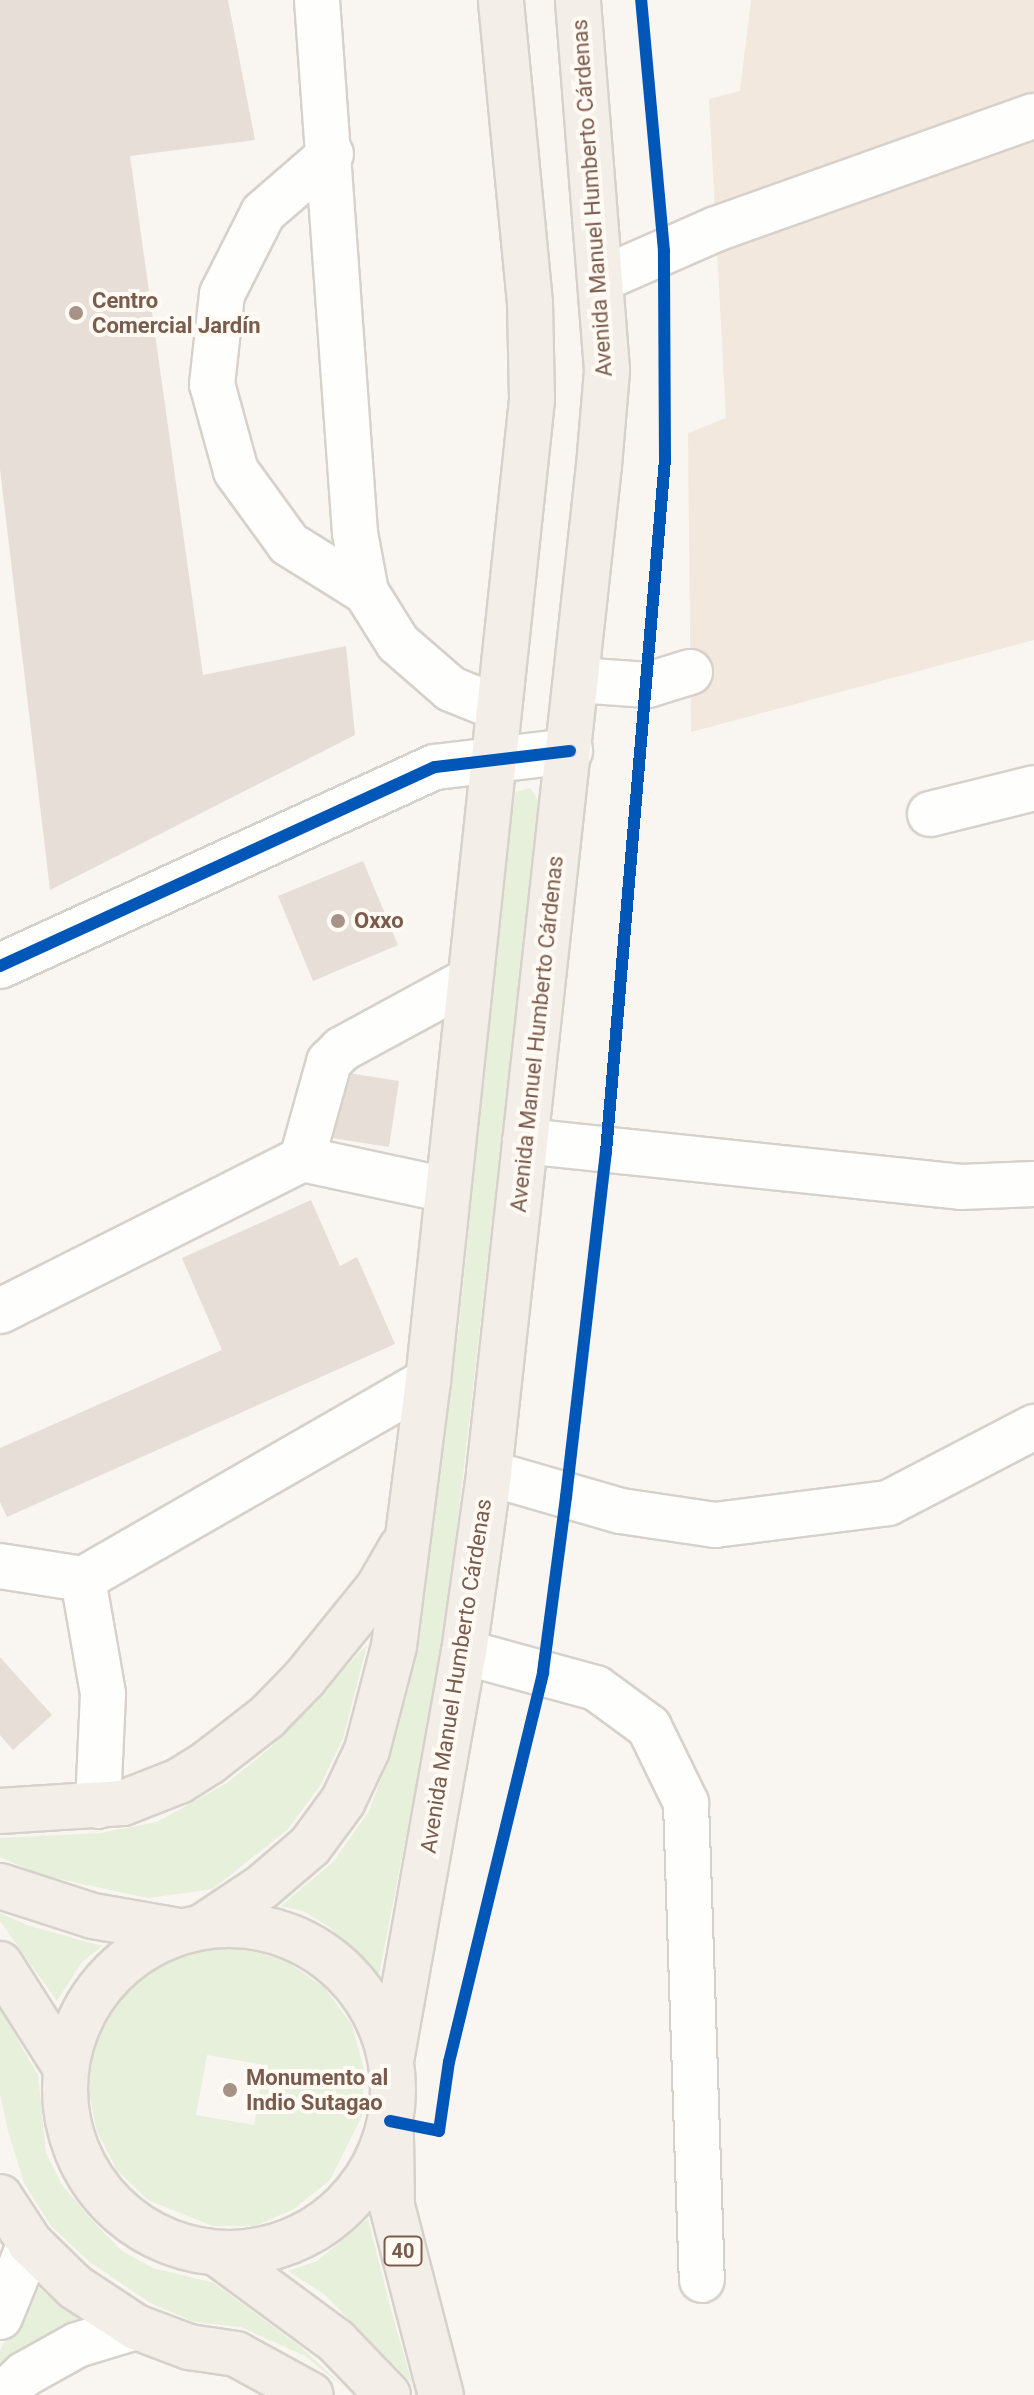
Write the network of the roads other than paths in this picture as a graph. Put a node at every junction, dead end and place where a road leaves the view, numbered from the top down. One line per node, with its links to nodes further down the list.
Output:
1 (317, 0): 5 (street)
2 (501, 0): 10 (main road)
3 (578, 0): 6 (main road, Avenida Manuel Humberto Cárdenas)
4 (1034, 116): 6 (street)
5 (331, 154): 7 (street); 7 (street)
6 (602, 279): 9 (main road, Avenida Manuel Humberto Cárdenas)
7 (366, 592): 10 (street)
8 (690, 672): 9 (street)
9 (577, 680): 11 (main road, Avenida Manuel Humberto Cárdenas)
10 (498, 708): 12 (main road)
11 (570, 751): 12 (street); 17 (main road, Avenida Manuel Humberto Cárdenas)
12 (492, 757): 15 (street); 16 (main road)
13 (1034, 788): 14 (street)
14 (930, 814)
15 (0, 966)
16 (469, 980): 18 (street); 20 (main road)
17 (525, 1141): 19 (street); 24 (main road, Avenida Manuel Humberto Cárdenas)
18 (302, 1159): 20 (street); 21 (street)
19 (1034, 1184)
20 (447, 1190): 22 (main road)
21 (0, 1311)
22 (428, 1381): 25 (main road); 27 (street)
23 (1034, 1427): 24 (street)
24 (489, 1473): 28 (main road, Avenida Manuel Humberto Cárdenas)
25 (410, 1532): 29 (main road); 32 (main road)
26 (0, 1566): 27 (street)
27 (83, 1579): 29 (street)
28 (464, 1652): 35 (main road, Avenida Manuel Humberto Cárdenas); 39 (street)
29 (98, 1806): 30 (main road)
30 (0, 1811)
31 (0, 1886): 32 (main road, 40)
32 (191, 1929): 34 (main road, 40); 35 (main road, 40)
33 (0, 1964): 34 (main road, 40)
34 (66, 2068): 38 (main road, 40)
35 (392, 2082): 38 (main road, 40); 45 (main road, 40)
36 (0, 2197): 37 (main road)
37 (30, 2243): 40 (street); 41 (main road)
38 (218, 2254): 44 (main road, 40)
39 (702, 2280)
40 (0, 2317)
41 (136, 2327): 42 (street); 43 (main road)
42 (3, 2395)
43 (311, 2395)
44 (388, 2395)
45 (441, 2395)

